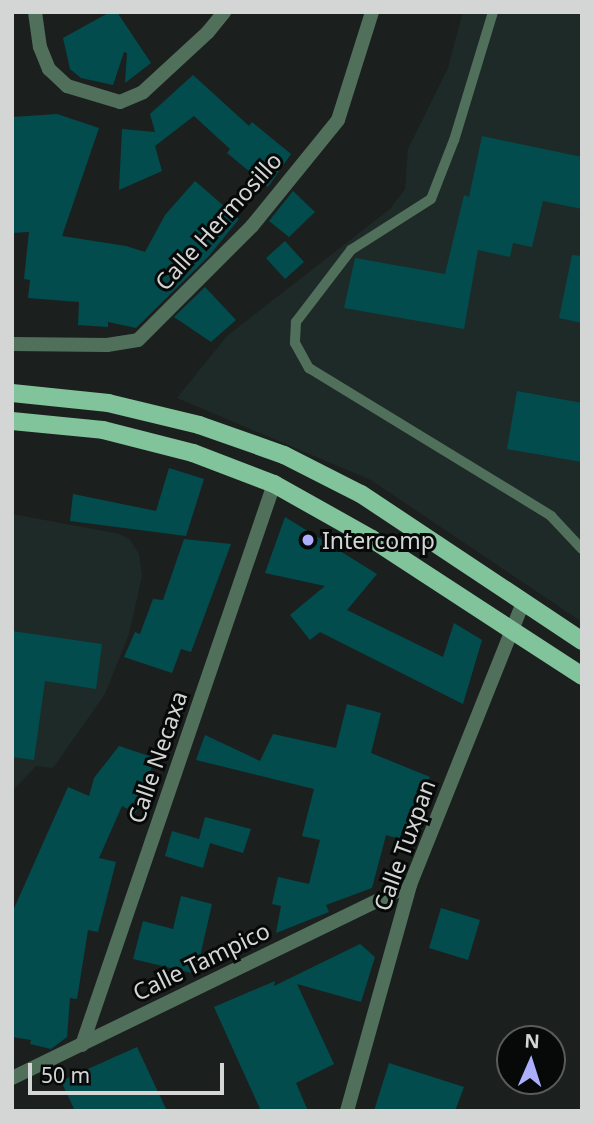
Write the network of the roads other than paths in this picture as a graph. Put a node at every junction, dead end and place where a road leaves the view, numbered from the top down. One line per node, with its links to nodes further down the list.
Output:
1 (35, 12): 2 (street)
2 (224, 12)
3 (372, 12): 5 (street, Calle Hermosillo)
4 (493, 12): 9 (lane)
5 (12, 344)
6 (12, 393): 10 (main road)
7 (12, 421): 8 (main road)
8 (274, 484): 11 (main road); 15 (street, Calle Necaxa)
9 (582, 549)
10 (523, 602): 11 (street, Calle Tuxpan); 12 (main road)
11 (510, 630): 13 (main road); 14 (street, Calle Tuxpan)
12 (582, 641)
13 (582, 676)
14 (410, 885): 15 (street, Calle Tampico); 17 (street, Calle Tuxpan)
15 (82, 1045): 16 (street, Calle Tampico)
16 (12, 1079)
17 (347, 1111)

